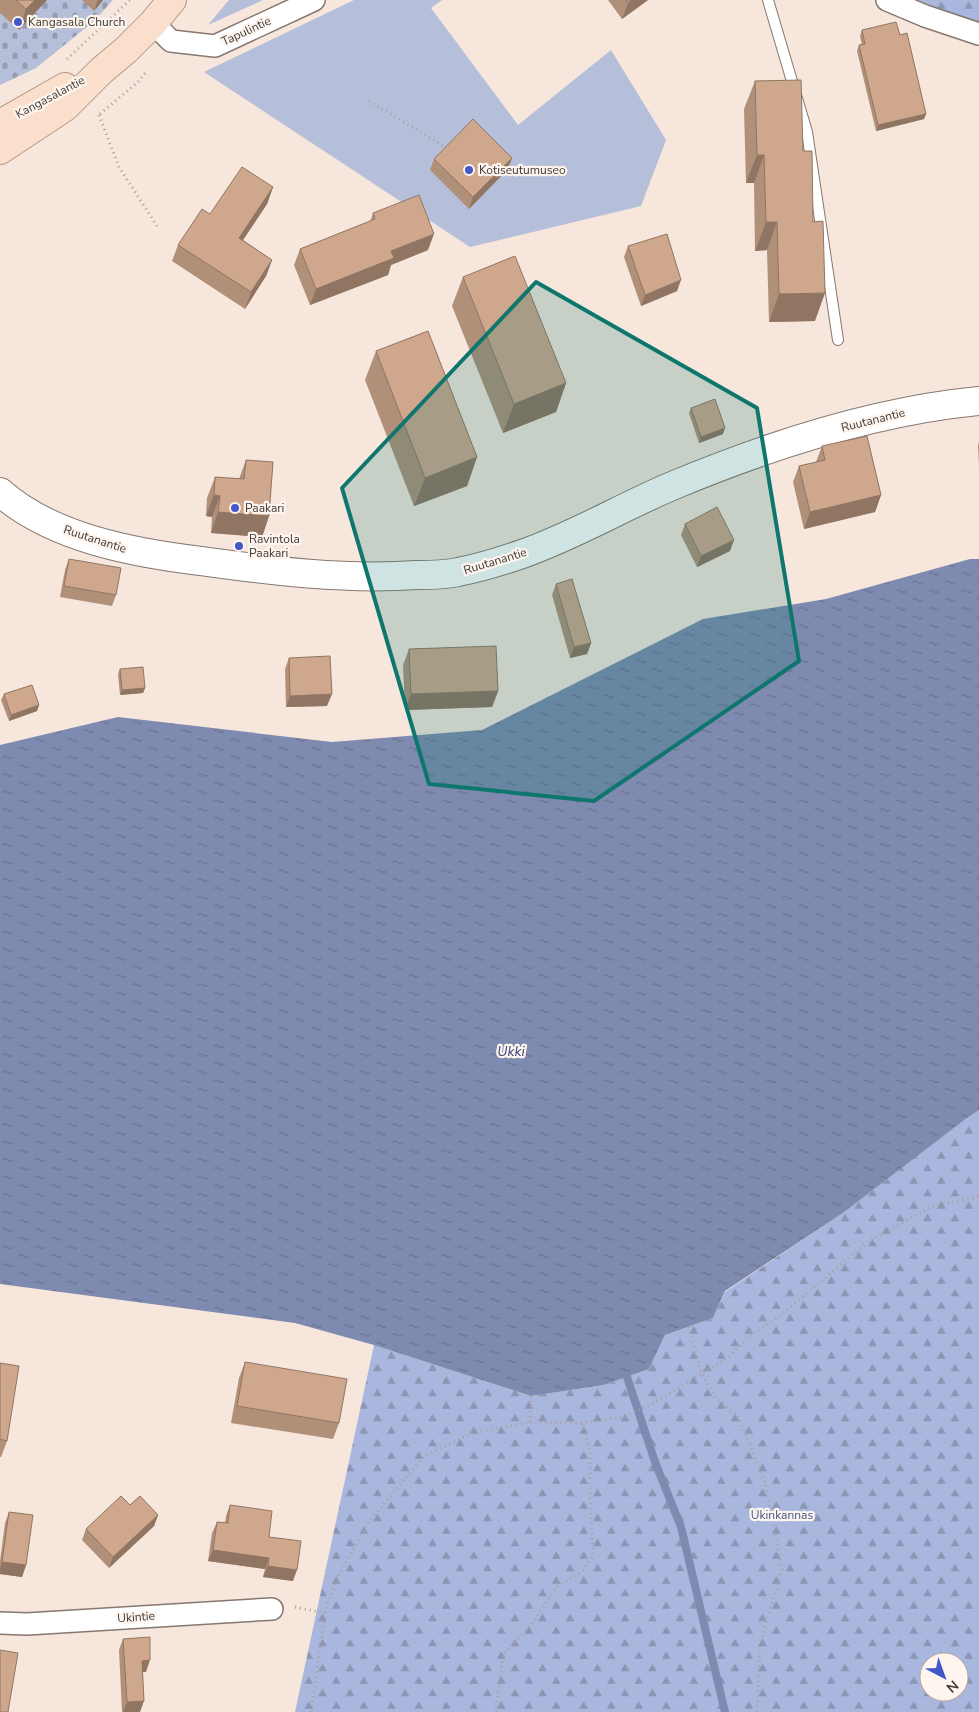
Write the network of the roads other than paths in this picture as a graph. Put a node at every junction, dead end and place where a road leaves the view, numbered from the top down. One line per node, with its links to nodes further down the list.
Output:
1 (172, 0): 5 (main road, Kangasalantie)
2 (314, 0): 5 (street, Tapulintie)
3 (768, 0): 10 (lane)
4 (887, 0): 6 (street)
5 (153, 23): 7 (main road, Kangasalantie)
6 (979, 34)
7 (101, 71): 8 (main road, Kangasalantie); 9 (main road, Kangasalantie)
8 (0, 124)
9 (0, 150)
10 (838, 340)
11 (979, 401): 12 (main road, Ruutanantie)
12 (0, 492)
13 (272, 1609): 14 (street, Ukintie)
14 (0, 1623)

